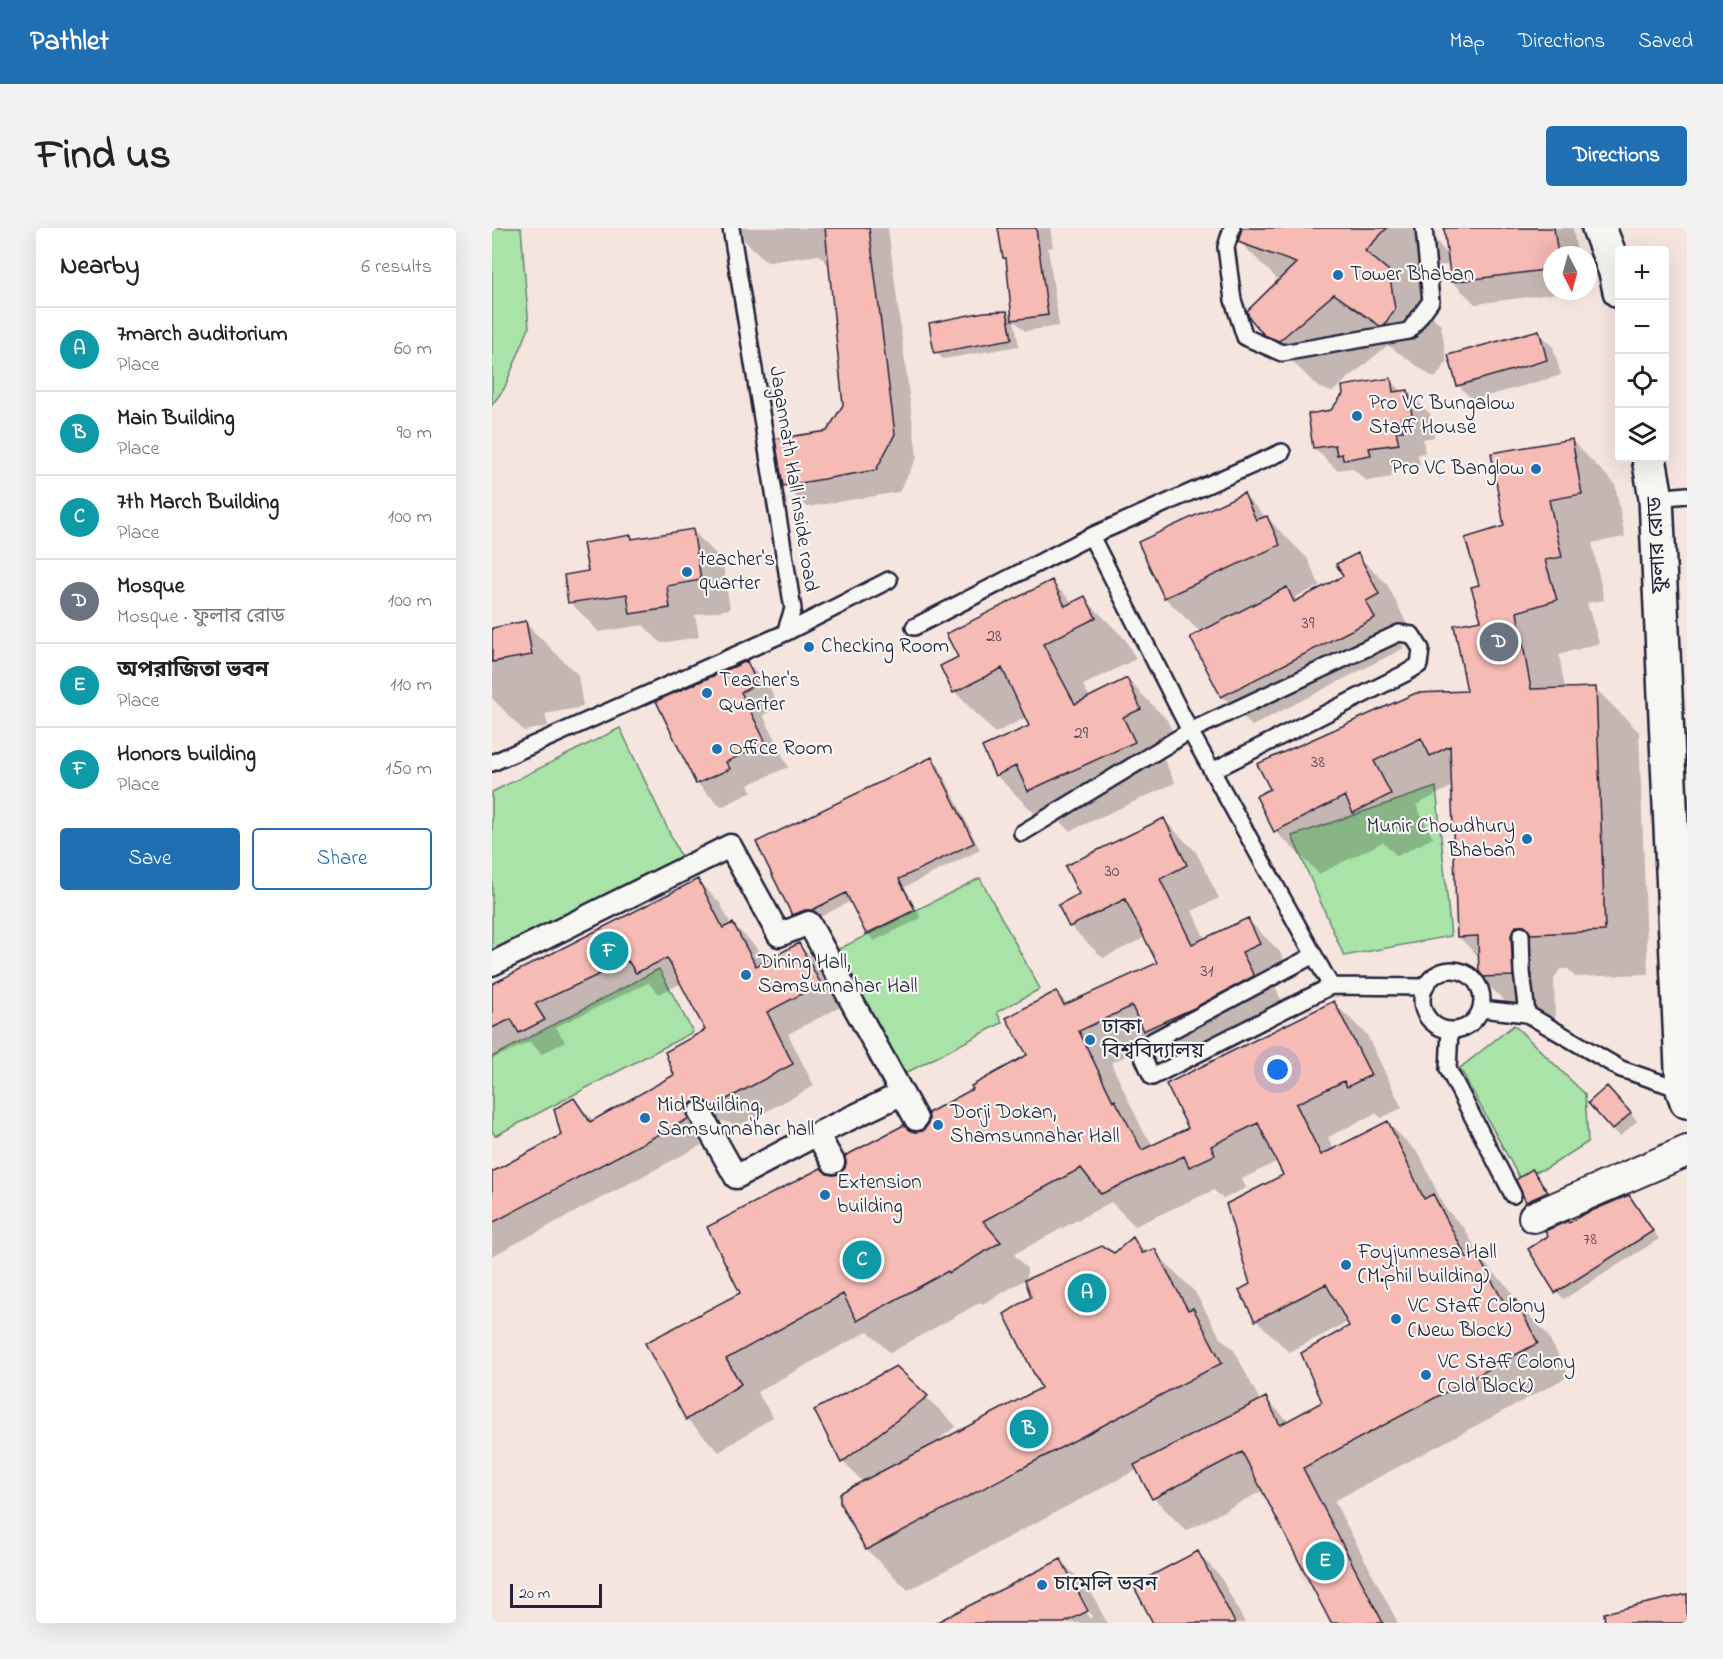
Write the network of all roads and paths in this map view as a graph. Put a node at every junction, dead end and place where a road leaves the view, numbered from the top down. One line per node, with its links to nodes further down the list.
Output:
1 (730, 228): 12 (lane, Jagannath Hall inside road)
2 (1232, 228): 3 (lane)
3 (1424, 228)
4 (1599, 228): 5 (main road)
5 (1615, 269)
6 (1282, 452): 9 (lane)
7 (1651, 462): 8 (main road, ফুলার রোড)
8 (1672, 497): 26 (main road, ফুলার রোড)
9 (1091, 536): 11 (lane); 13 (lane)
10 (889, 580): 12 (lane)
11 (914, 627)
12 (785, 633): 14 (lane)
13 (1190, 732): 15 (lane); 15 (lane); 16 (lane)
14 (492, 763)
15 (1212, 771): 18 (lane)
16 (1022, 833)
17 (1521, 934): 23 (lane)
18 (1314, 955): 20 (lane); 20 (lane)
19 (492, 964): 25 (street)
20 (1330, 986): 21 (lane)
21 (1425, 987): 22 (lane); 24 (lane)
22 (1481, 1009): 23 (lane); 24 (lane)
23 (1527, 1014): 26 (lane)
24 (1450, 1030): 32 (lane)
25 (901, 1094): 28 (street); 29 (street)
26 (1685, 1095)
27 (700, 1113): 29 (street)
28 (916, 1119)
29 (817, 1134): 31 (street)
30 (1687, 1152): 33 (street)
31 (833, 1162)
32 (1514, 1195)
33 (1534, 1217)

